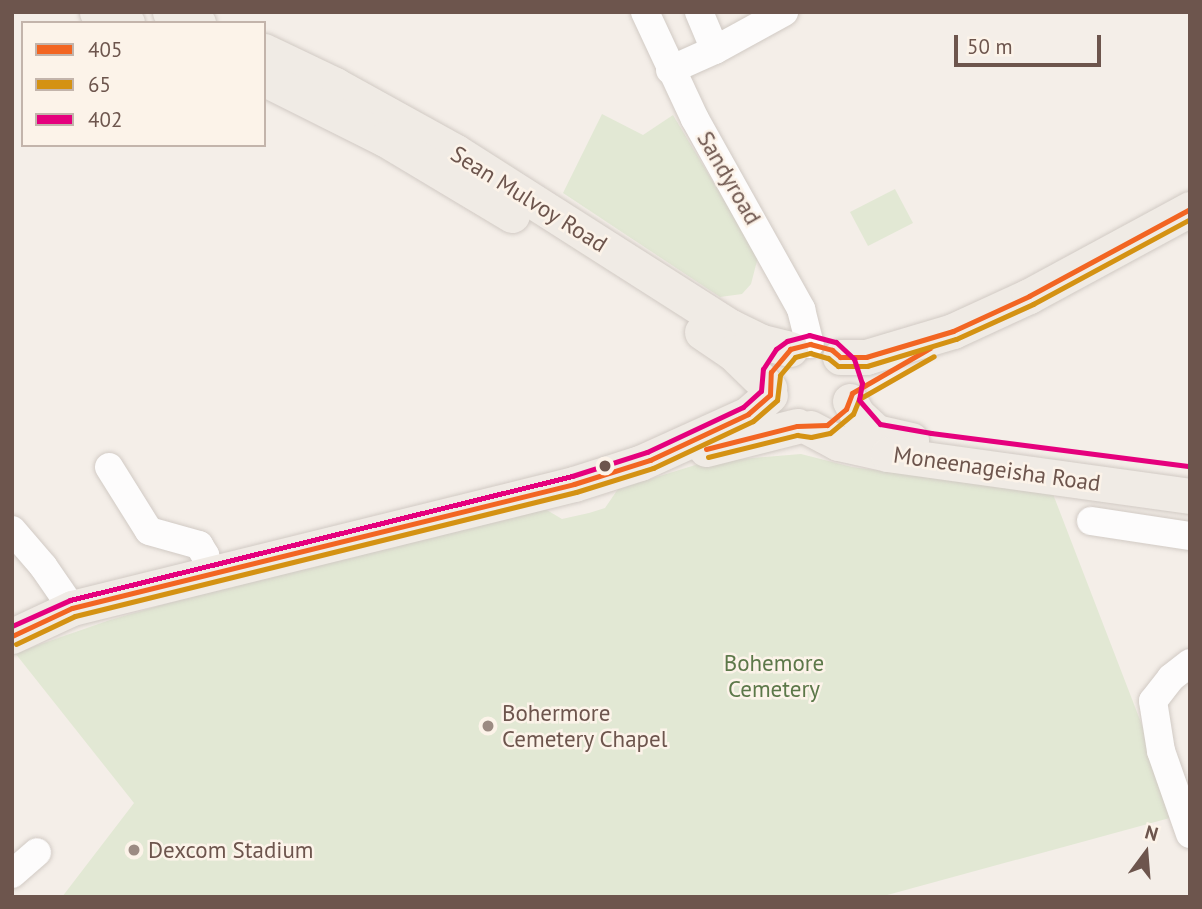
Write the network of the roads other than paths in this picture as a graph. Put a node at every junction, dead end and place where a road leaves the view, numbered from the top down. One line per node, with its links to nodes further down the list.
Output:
1 (97, 12): 6 (main road)
2 (170, 12): 7 (main road)
3 (645, 12): 10 (street, Sandyroad)
4 (699, 12): 8 (street)
5 (784, 12): 8 (street)
6 (122, 21)
7 (193, 21)
8 (715, 50): 10 (street)
9 (266, 52): 14 (main road, Sean Mulvoy Road)
10 (670, 70): 14 (street, Sandyroad)
11 (266, 80): 15 (main road, Sean Mulvoy Road)
12 (1190, 209): 13 (main road)
13 (953, 331): 14 (main road, Sean Mulvoy Road); 16 (main road)
14 (814, 350): 15 (main road); 16 (main road)
15 (769, 392): 17 (main road); 18 (main road)
16 (851, 397): 17 (main road); 20 (main road, Moneenageisha Road)
17 (803, 427): 18 (main road); 21 (main road, Moneenageisha Road)
18 (650, 460): 25 (main road)
19 (108, 467): 25 (street)
20 (1190, 475)
21 (1190, 496)
22 (1091, 521): 24 (street)
23 (12, 530): 26 (street)
24 (1190, 536)
25 (210, 574): 26 (main road)
26 (72, 608): 27 (main road)
27 (12, 636)
28 (1190, 663): 29 (street)
29 (1190, 834)
30 (37, 852): 31 (street)
31 (12, 874)

